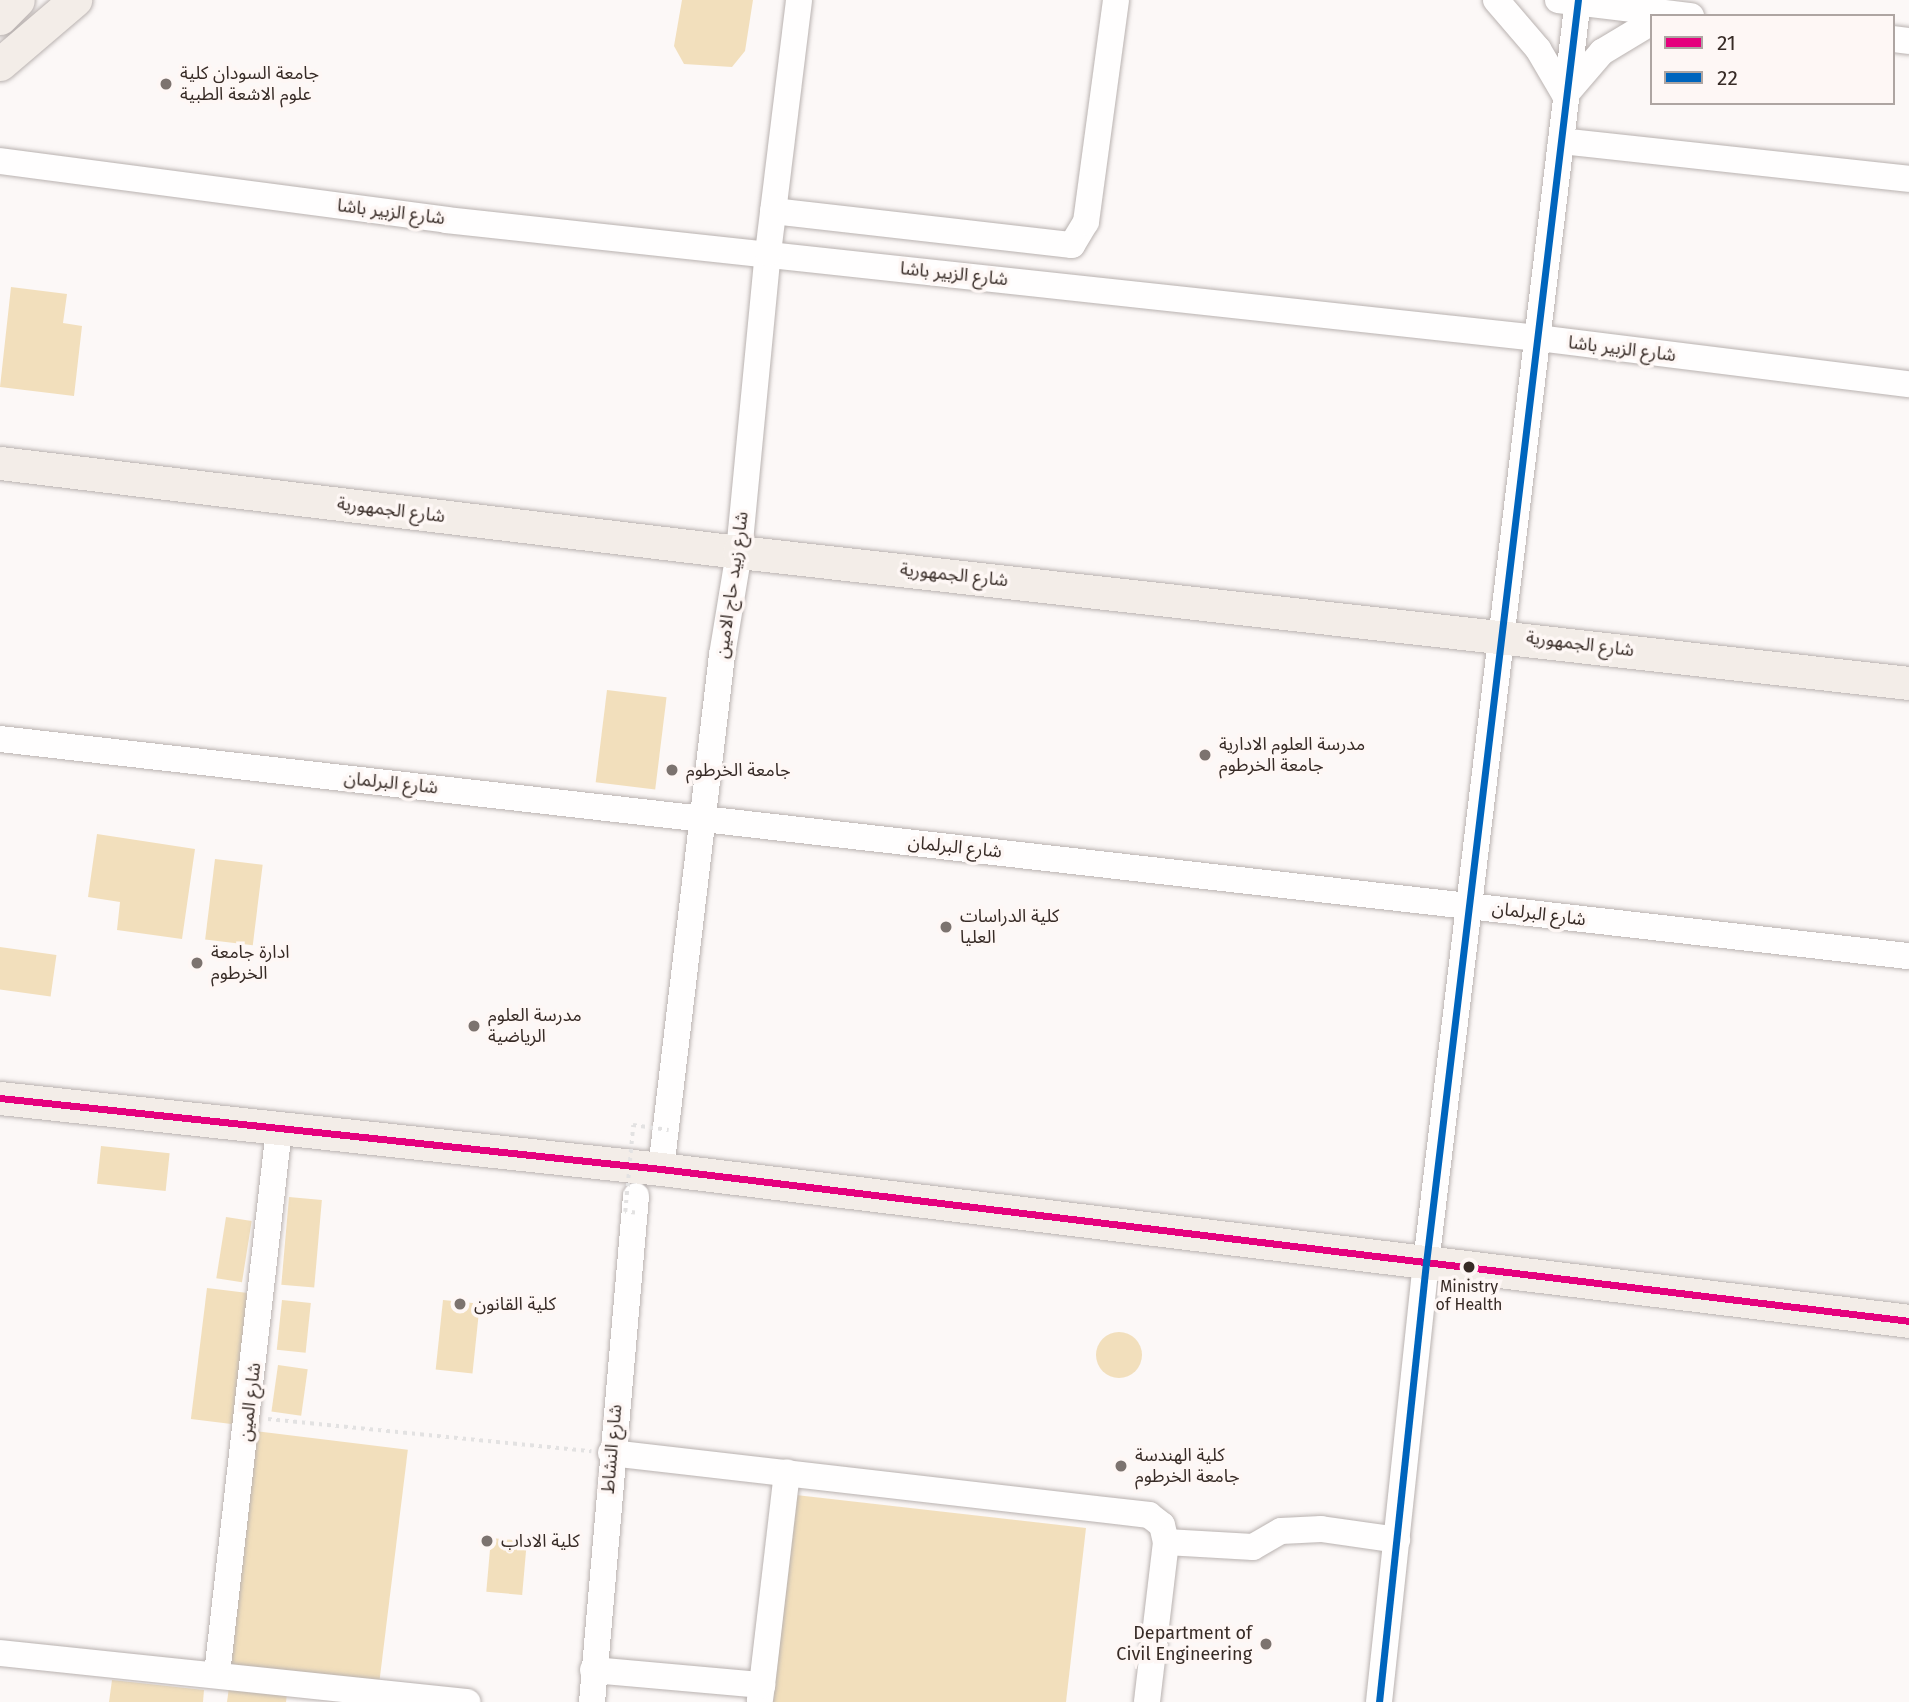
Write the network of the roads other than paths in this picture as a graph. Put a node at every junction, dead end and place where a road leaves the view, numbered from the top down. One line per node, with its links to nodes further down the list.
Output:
1 (18, 0): 8 (main road)
2 (75, 0): 10 (main road)
3 (799, 0): 15 (street, شارع زبيد حاج الامين)
4 (1116, 0): 15 (street)
5 (1496, 0): 11 (street)
6 (1571, 1): 7 (street); 11 (street)
7 (1667, 13)
8 (0, 18)
9 (1650, 23): 11 (street)
10 (0, 64)
11 (1565, 95): 12 (street)
12 (1561, 141): 14 (street); 17 (street)
13 (0, 161): 16 (street, شارع الزبير باشا)
14 (1909, 179)
15 (773, 211): 16 (street, شارع زبيد حاج الامين)
16 (768, 253): 17 (street, شارع الزبير باشا); 20 (street, شارع زبيد حاج الامين)
17 (1538, 338): 18 (street, شارع الزبير باشا); 21 (street)
18 (1909, 384)
19 (0, 463): 20 (main road, شارع الجمهورية)
20 (739, 552): 21 (main road, شارع الجمهورية); 24 (street, شارع زبيد حاج الامين)
21 (1500, 634): 22 (main road, شارع الجمهورية); 25 (street)
22 (1909, 683)
23 (0, 739): 24 (street, شارع البرلمان)
24 (704, 819): 25 (street, شارع البرلمان); 29 (street, شارع زبيد حاج الامين)
25 (1469, 906): 26 (street, شارع البرلمان); 31 (street)
26 (1909, 956)
27 (0, 1098): 28 (main road)
28 (279, 1129): 29 (main road); 39 (street, شارع المين)
29 (661, 1169): 31 (main road)
30 (636, 1205): 33 (street, شارع النشاط)
31 (1426, 1263): 32 (main road); 35 (street)
32 (1909, 1321)
33 (611, 1453): 34 (street); 38 (street, شارع النشاط)
34 (788, 1472): 36 (street); 40 (street)
35 (1397, 1540): 36 (street); 44 (street)
36 (1166, 1542): 43 (street)
37 (0, 1653): 39 (street)
38 (593, 1670): 40 (street); 42 (street, شارع النشاط)
39 (217, 1674): 41 (street)
40 (761, 1693)
41 (467, 1702)
42 (592, 1702)
43 (1147, 1702)
44 (1379, 1702)

